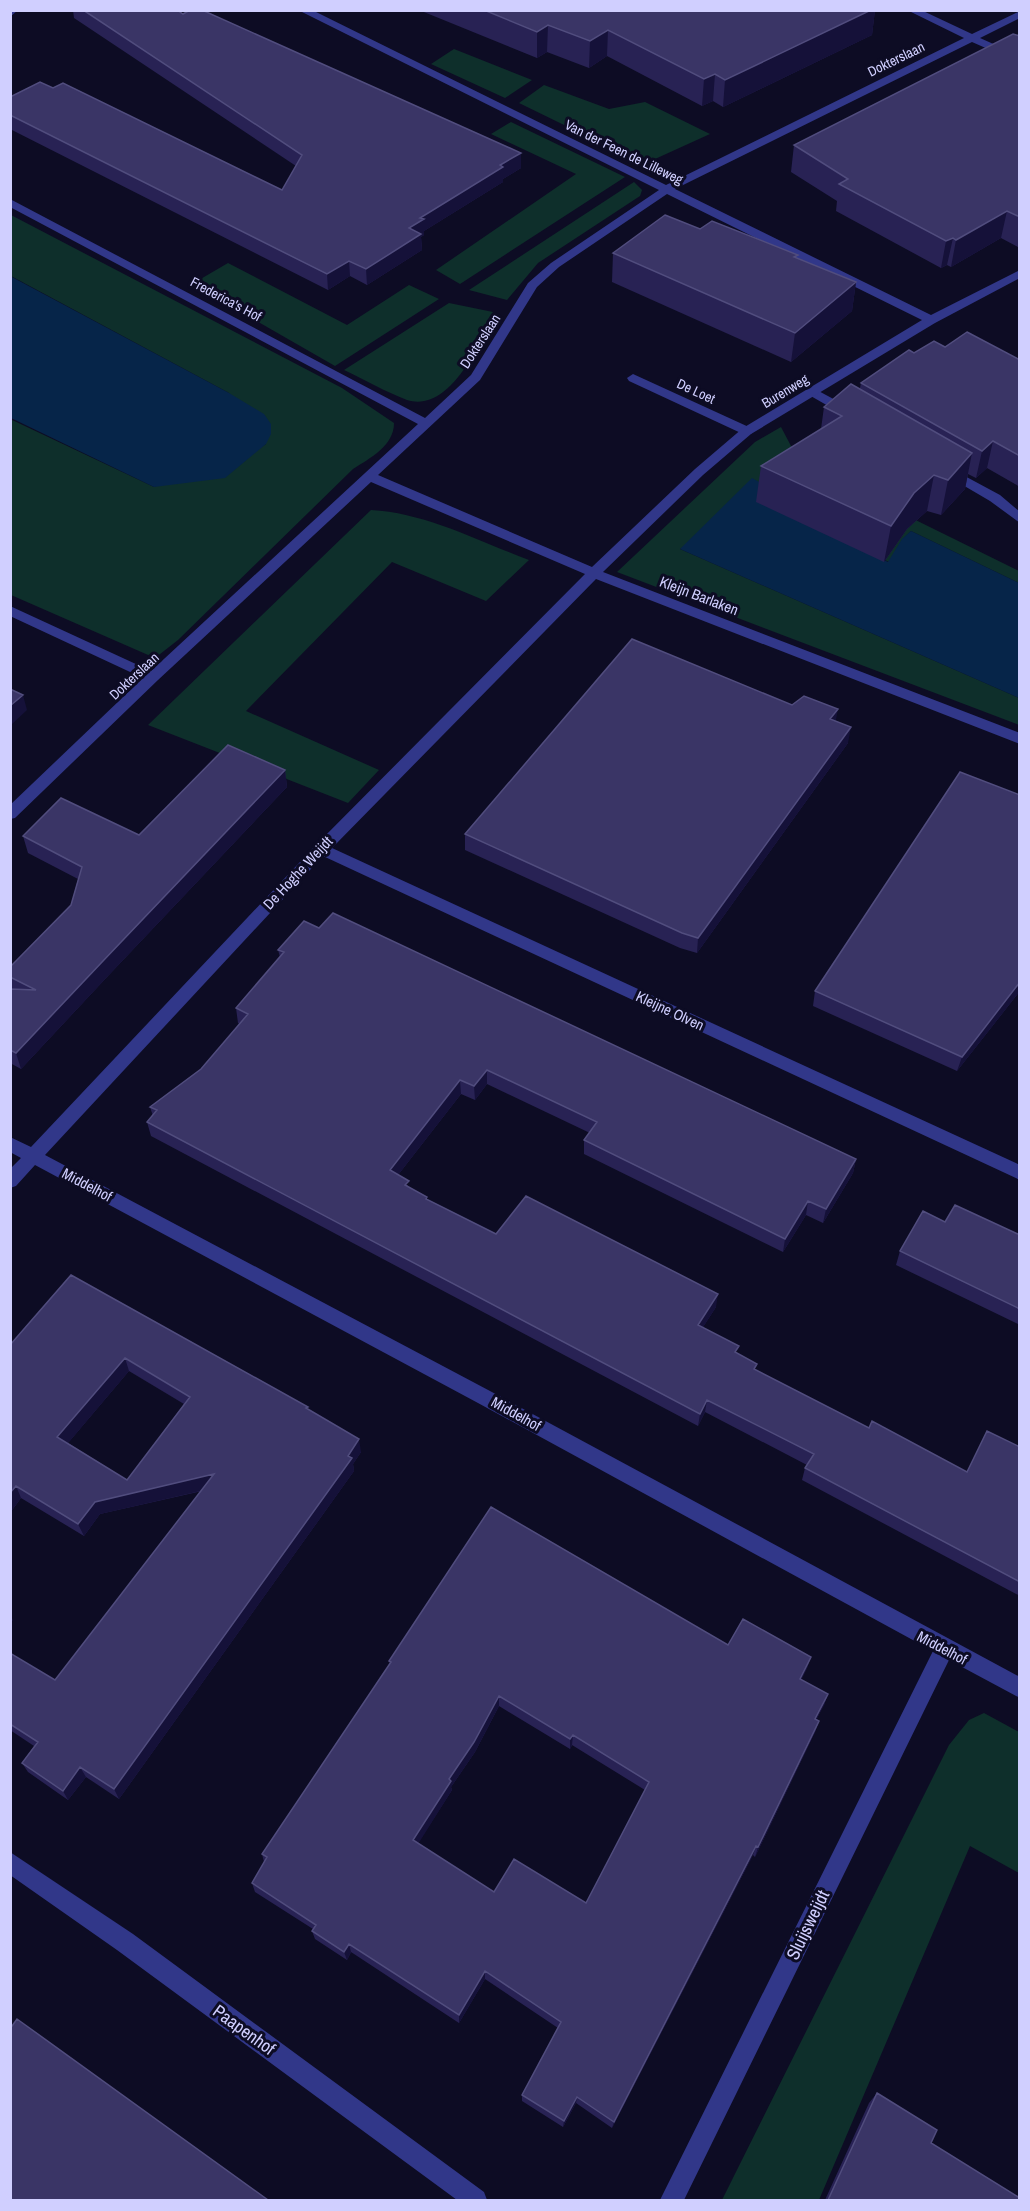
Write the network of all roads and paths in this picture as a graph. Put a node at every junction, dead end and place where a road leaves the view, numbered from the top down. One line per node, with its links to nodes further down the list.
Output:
1 (303, 10): 6 (street, Van der Feen de Lilleweg)
2 (912, 10): 4 (street)
3 (1020, 14): 4 (street, Dokterslaan)
4 (972, 38): 5 (street); 6 (street, Dokterslaan)
5 (1020, 60)
6 (667, 189): 9 (street, Van der Feen de Lilleweg); 13 (street, Dokterslaan)
7 (10, 202): 13 (street, Frederica's Hof)
8 (1020, 273): 9 (street, Burenweg)
9 (931, 320): 11 (street, Burenweg)
10 (633, 378): 14 (street, De Loet)
11 (813, 392): 12 (street); 14 (street, Burenweg)
12 (863, 421)
13 (426, 423): 16 (street, Dokterslaan)
14 (747, 431): 18 (street, Burenweg)
15 (934, 463): 17 (street)
16 (371, 477): 18 (street, Kleijn Barlaken); 20 (street, Dokterslaan)
17 (1020, 519)
18 (594, 573): 21 (street, Kleijn Barlaken); 23 (street, De Hoghe Weijdt)
19 (10, 610): 20 (street)
20 (153, 677): 22 (street, Dokterslaan)
21 (1020, 738)
22 (10, 814)
23 (321, 849): 25 (street, De Hoghe Weijdt); 26 (street, Kleijne Olven)
24 (10, 1144): 25 (street, Middelhof)
25 (33, 1156): 27 (street, De Hoghe Weijdt); 28 (street, Middelhof)
26 (1020, 1173)
27 (10, 1181)
28 (944, 1649): 29 (street, Middelhof); 32 (street, Sluijsweijdt)
29 (1020, 1688)
30 (10, 1862): 31 (street, Paapenhof)
31 (476, 2200)
32 (672, 2200)

